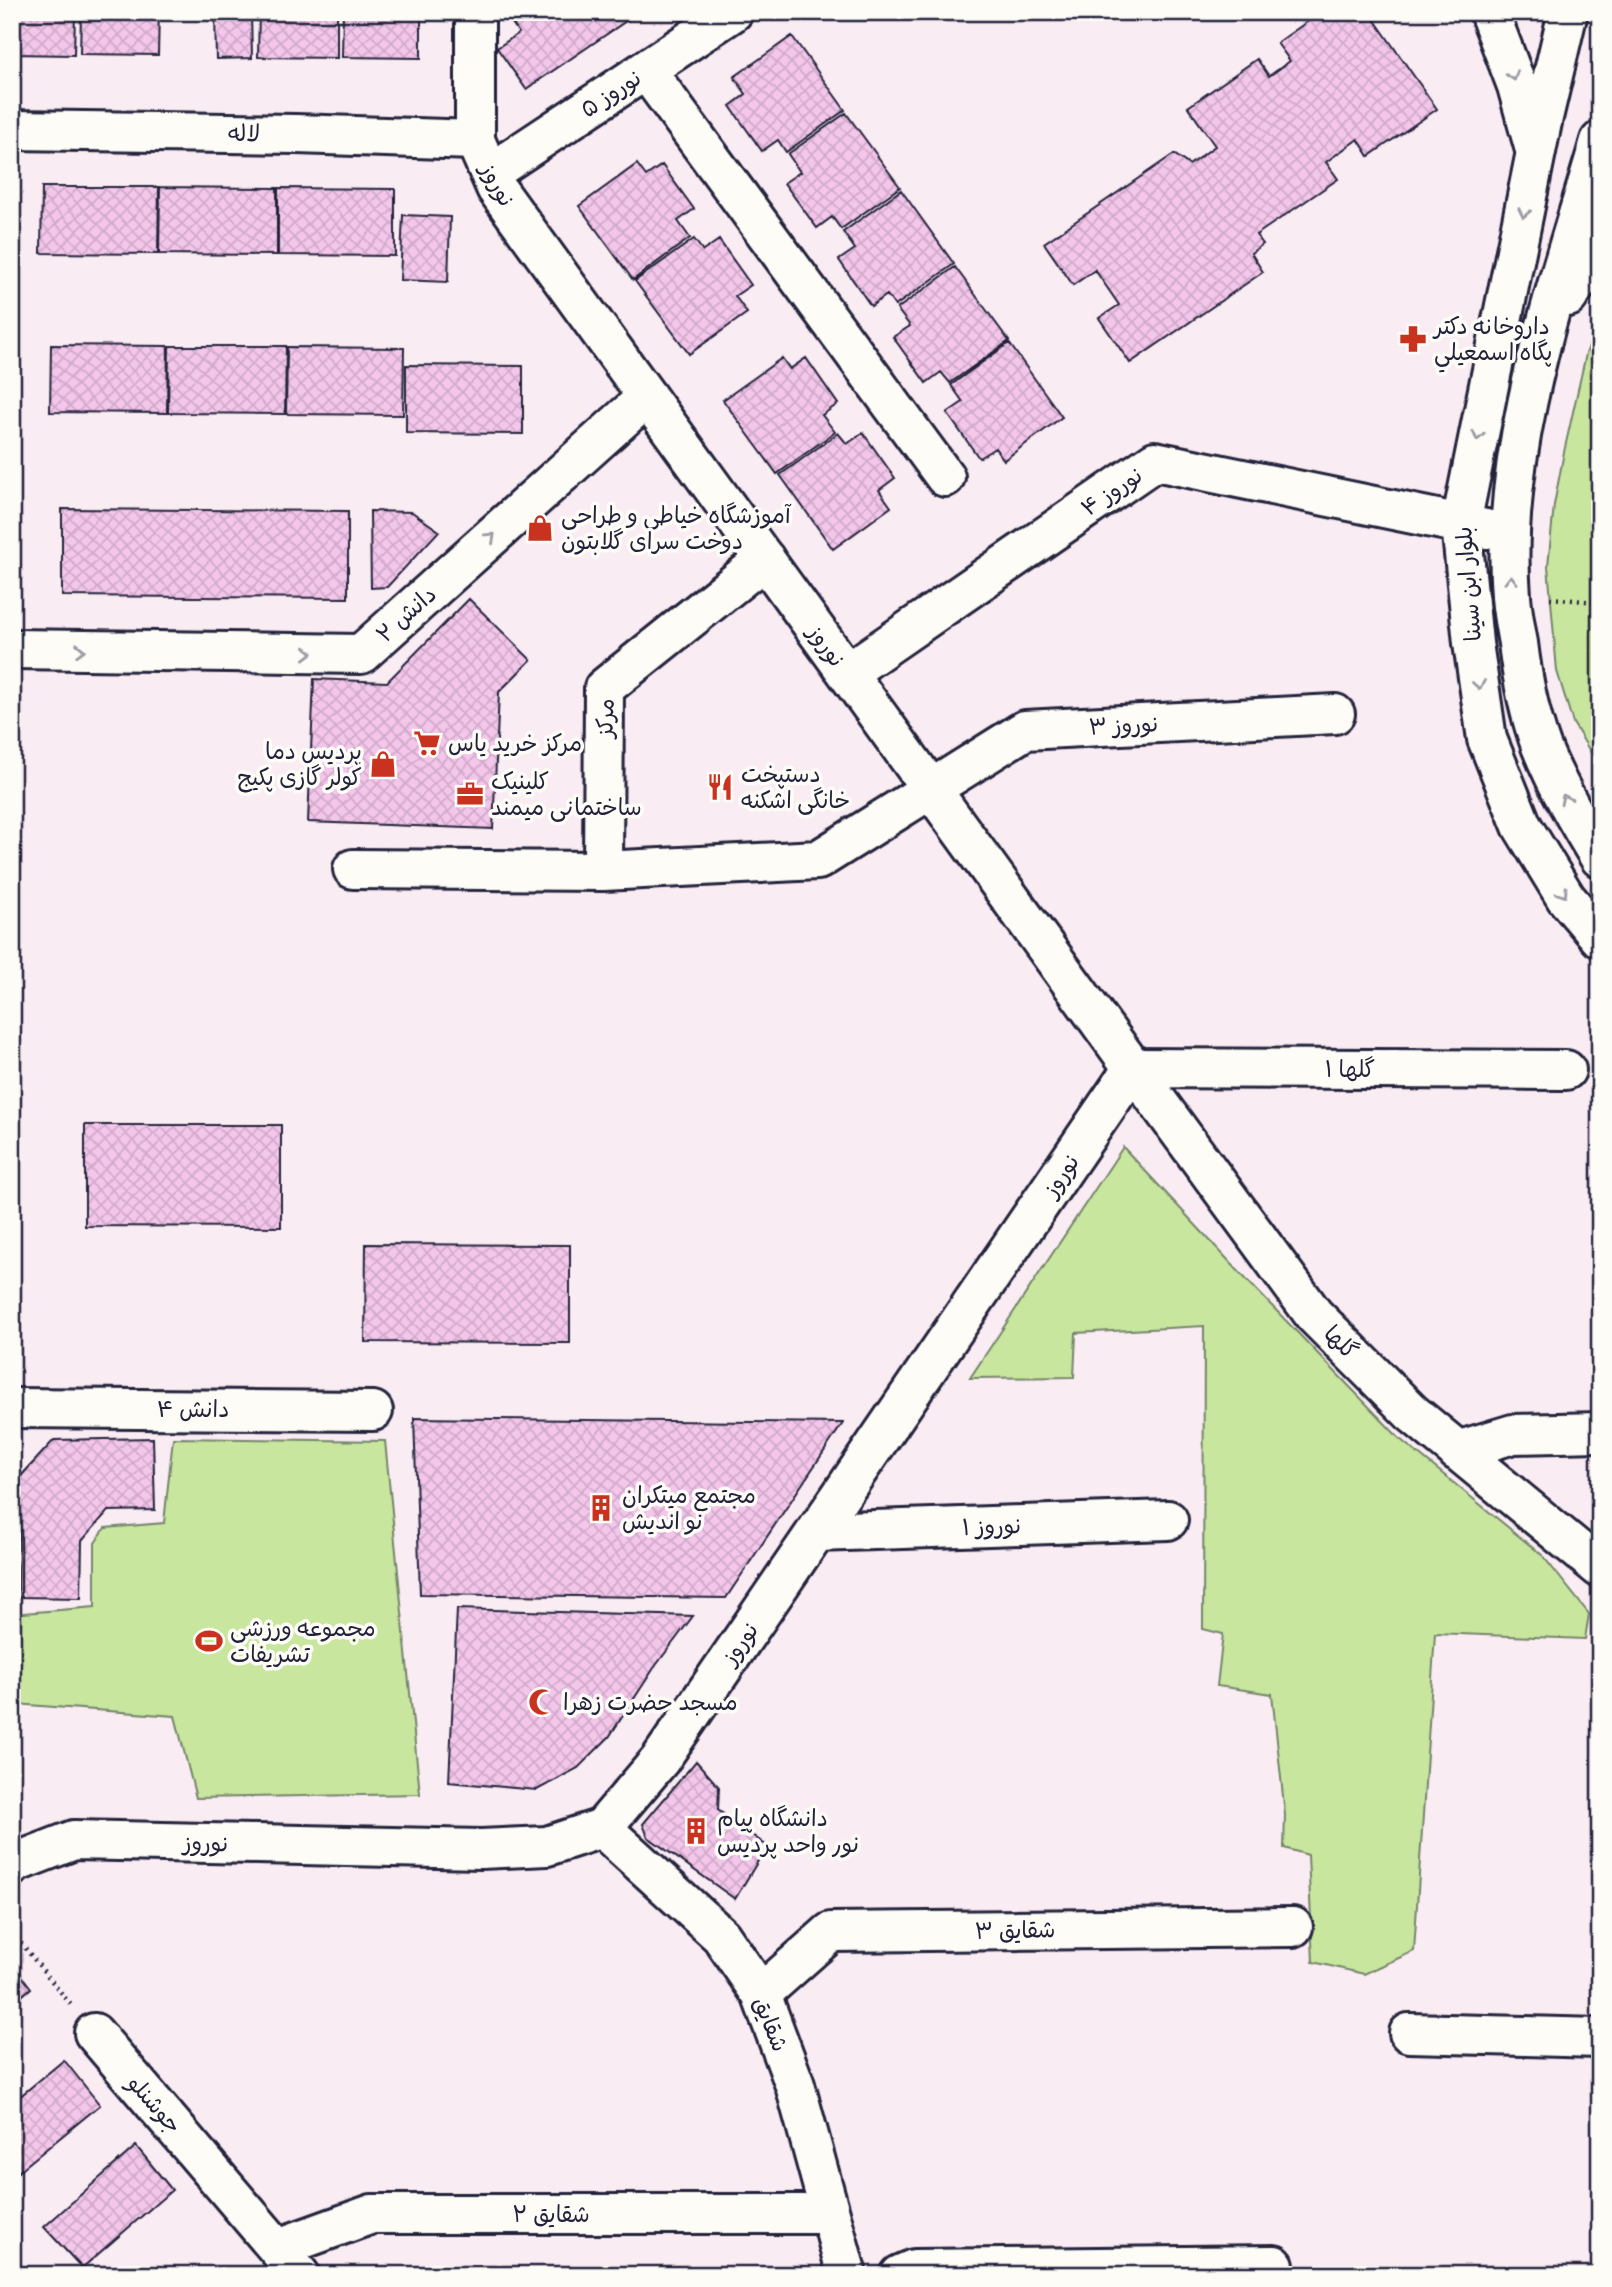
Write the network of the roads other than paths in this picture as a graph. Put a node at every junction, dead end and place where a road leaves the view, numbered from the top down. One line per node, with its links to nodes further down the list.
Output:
1 (475, 12): 11 (street, نوروز)
2 (733, 12): 7 (street, نوروز ۵)
3 (1489, 12): 9 (street, one-way to 9)
4 (1568, 12): 6 (street)
5 (1600, 16): 6 (street)
6 (1559, 49): 9 (street, بلوار ابن سینا)
7 (646, 70): 11 (street, نوروز ۵); 15 (street)
8 (12, 130): 11 (street, لاله)
9 (1539, 138): 16 (street, بلوار ابن سینا, one-way to 16)
10 (1600, 141): 13 (street, بلوار ابن سینا)
11 (482, 156): 14 (street, نوروز)
12 (1600, 248): 13 (street)
13 (1545, 334): 17 (street, بلوار ابن سینا)
14 (647, 397): 18 (street, نوروز); 19 (street, دانش ۲, one-way to 14)
15 (945, 477)
16 (1461, 524): 17 (street, نوروز ۴); 20 (street, نوروز ۴); 26 (street, بلوار ابن سینا, one-way to 26)
17 (1511, 533): 23 (street, بلوار ابن سینا, one-way to 17)
18 (765, 559): 20 (street, نوروز); 25 (street, مرکز)
19 (12, 649)
20 (847, 673): 22 (street, نوروز)
21 (1335, 714): 22 (street, نوروز ۳)
22 (930, 788): 25 (street, نوروز ۳); 27 (street, نوروز)
23 (1600, 858)
24 (353, 869): 25 (street)
25 (603, 871)
26 (1600, 938)
27 (1133, 1068): 28 (street, گلها ۱); 32 (street, گلها); 34 (street, نوروز)
28 (1566, 1070)
29 (12, 1408): 30 (street, دانش ۴)
30 (373, 1411)
31 (1600, 1432): 32 (street)
32 (1457, 1451): 35 (street, گلها)
33 (1168, 1520): 34 (street, نوروز ۱)
34 (817, 1532): 36 (street, نوروز)
35 (1600, 1567)
36 (601, 1828): 37 (street, نوروز); 39 (street, شقایق)
37 (14, 1856)
38 (1293, 1927): 39 (street, شقایق ۳)
39 (761, 1994): 43 (street, شقایق)
40 (93, 2033): 44 (street, جوشنلو)
41 (1409, 2033): 42 (street)
42 (1600, 2038)
43 (830, 2214): 44 (street, شقایق ۲); 46 (street, شقایق)
44 (289, 2261)
45 (1273, 2264): 47 (street)
46 (847, 2275)
47 (900, 2275)

